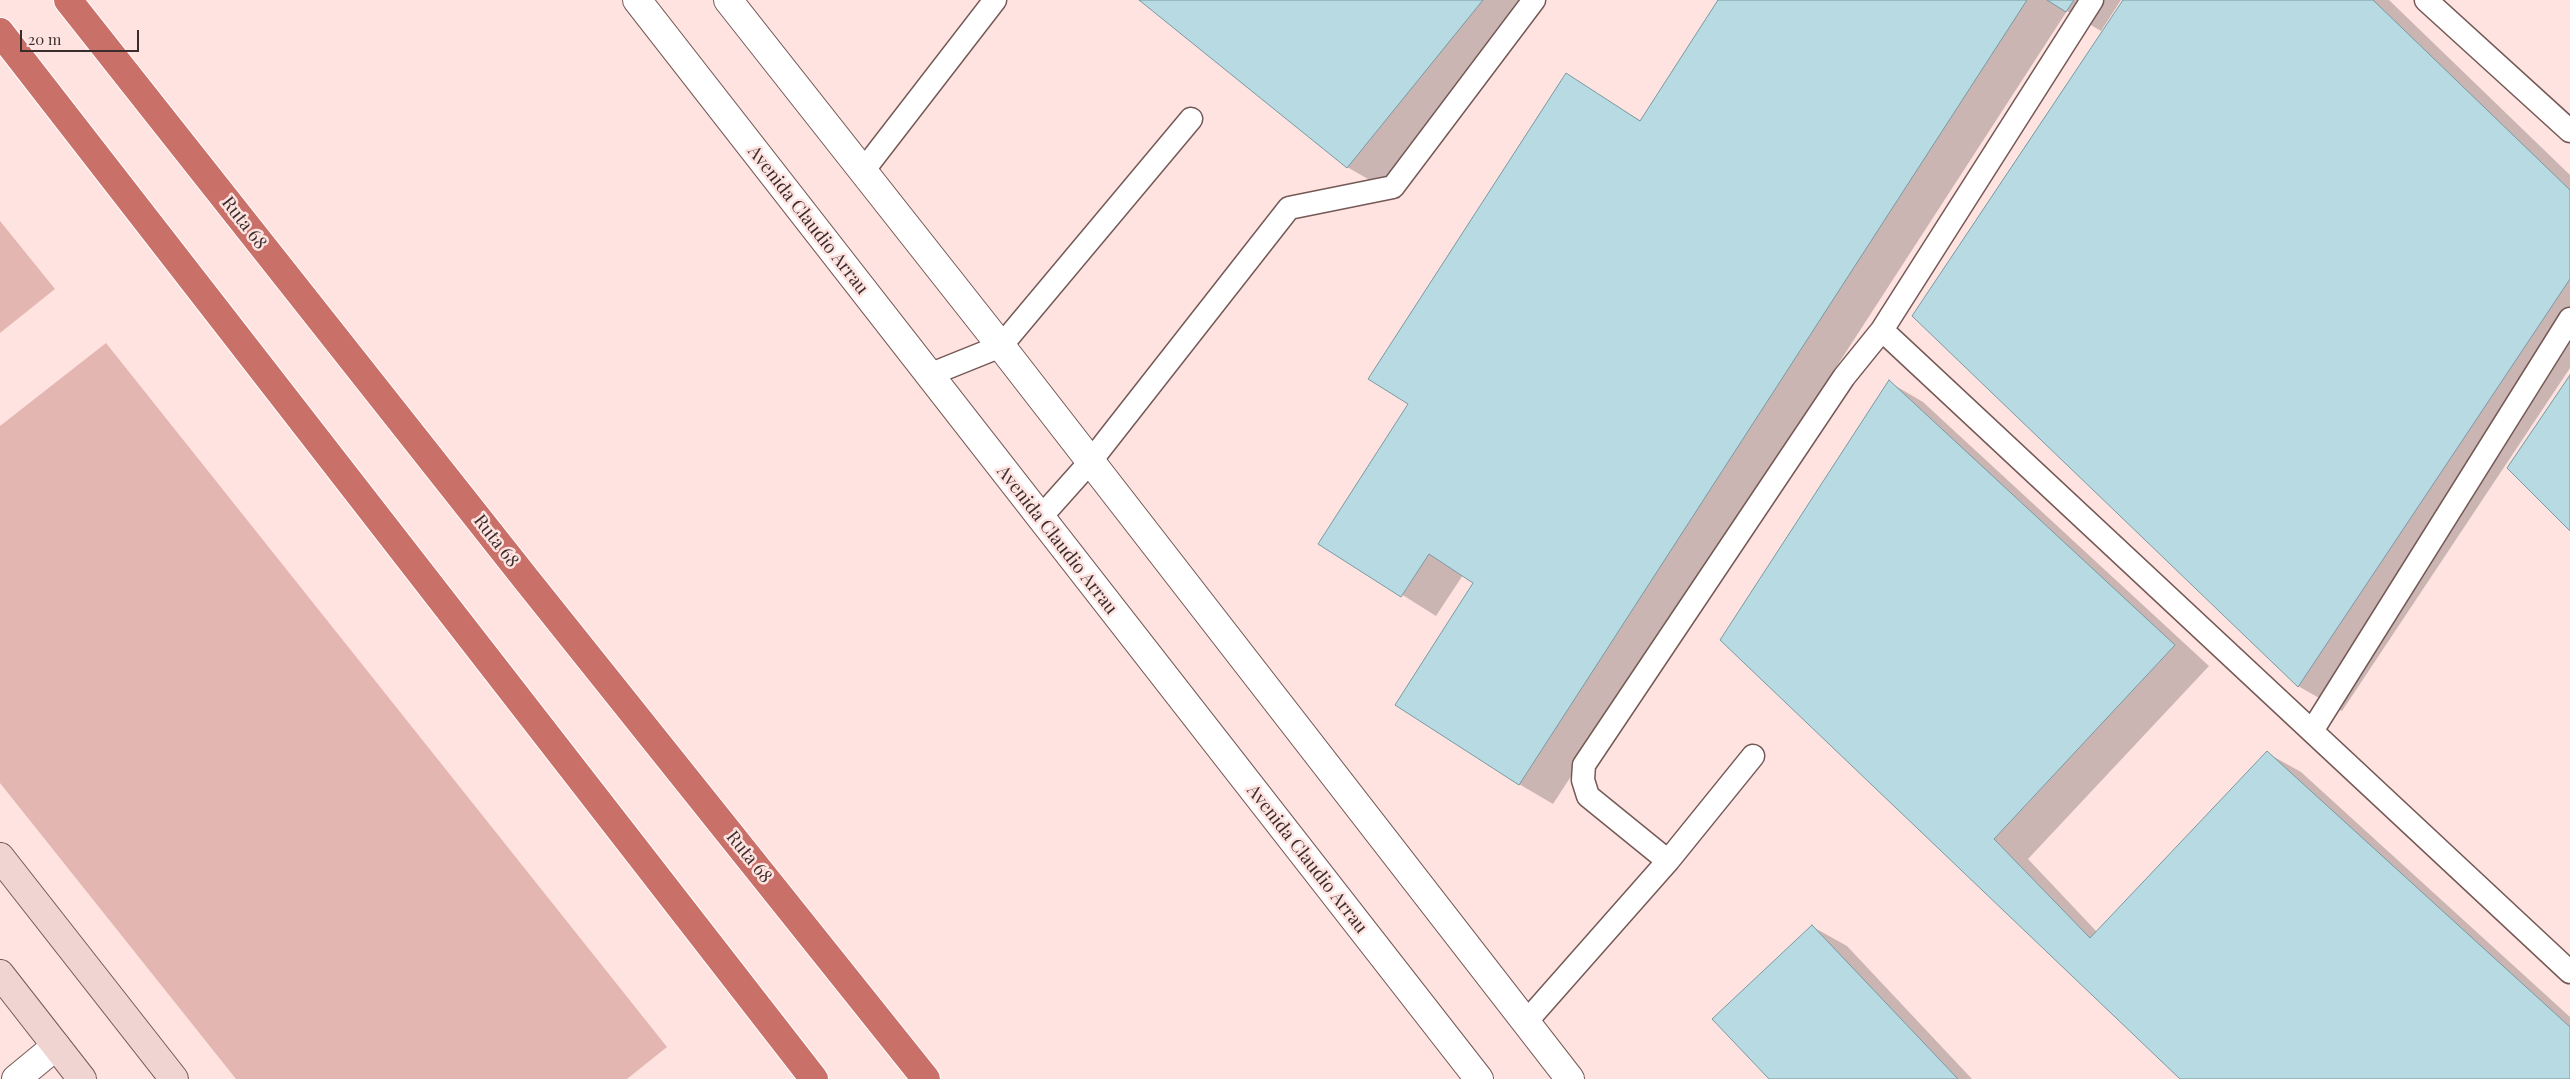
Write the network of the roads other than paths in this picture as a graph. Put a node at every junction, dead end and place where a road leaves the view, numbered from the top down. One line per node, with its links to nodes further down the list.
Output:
1 (68, 0): 30 (highway, Ruta 68)
2 (637, 0): 15 (street, Avenida Claudio Arrau)
3 (728, 0): 11 (street)
4 (995, 0): 11 (lane)
5 (1534, 0): 16 (lane)
6 (2092, 0): 13 (lane)
7 (2426, 0): 10 (lane)
8 (0, 32): 29 (highway)
9 (1191, 119): 14 (lane)
10 (2570, 131)
11 (863, 170): 14 (street)
12 (2570, 319): 18 (lane)
13 (1882, 330): 18 (lane); 21 (lane)
14 (1001, 346): 15 (lane); 16 (street)
15 (929, 375): 17 (street, Avenida Claudio Arrau)
16 (1090, 462): 17 (lane); 24 (street)
17 (1040, 518): 31 (street, Avenida Claudio Arrau)
18 (2312, 731): 22 (lane)
19 (1753, 756): 21 (lane)
20 (0, 857): 28 (main road)
21 (1668, 861): 24 (lane)
22 (2570, 972)
23 (0, 974): 25 (main road)
24 (1526, 1022): 32 (street)
25 (56, 1046): 26 (street); 27 (main road)
26 (16, 1079)
27 (82, 1079)
28 (174, 1079)
29 (814, 1079)
30 (926, 1079)
31 (1479, 1079)
32 (1570, 1079)

